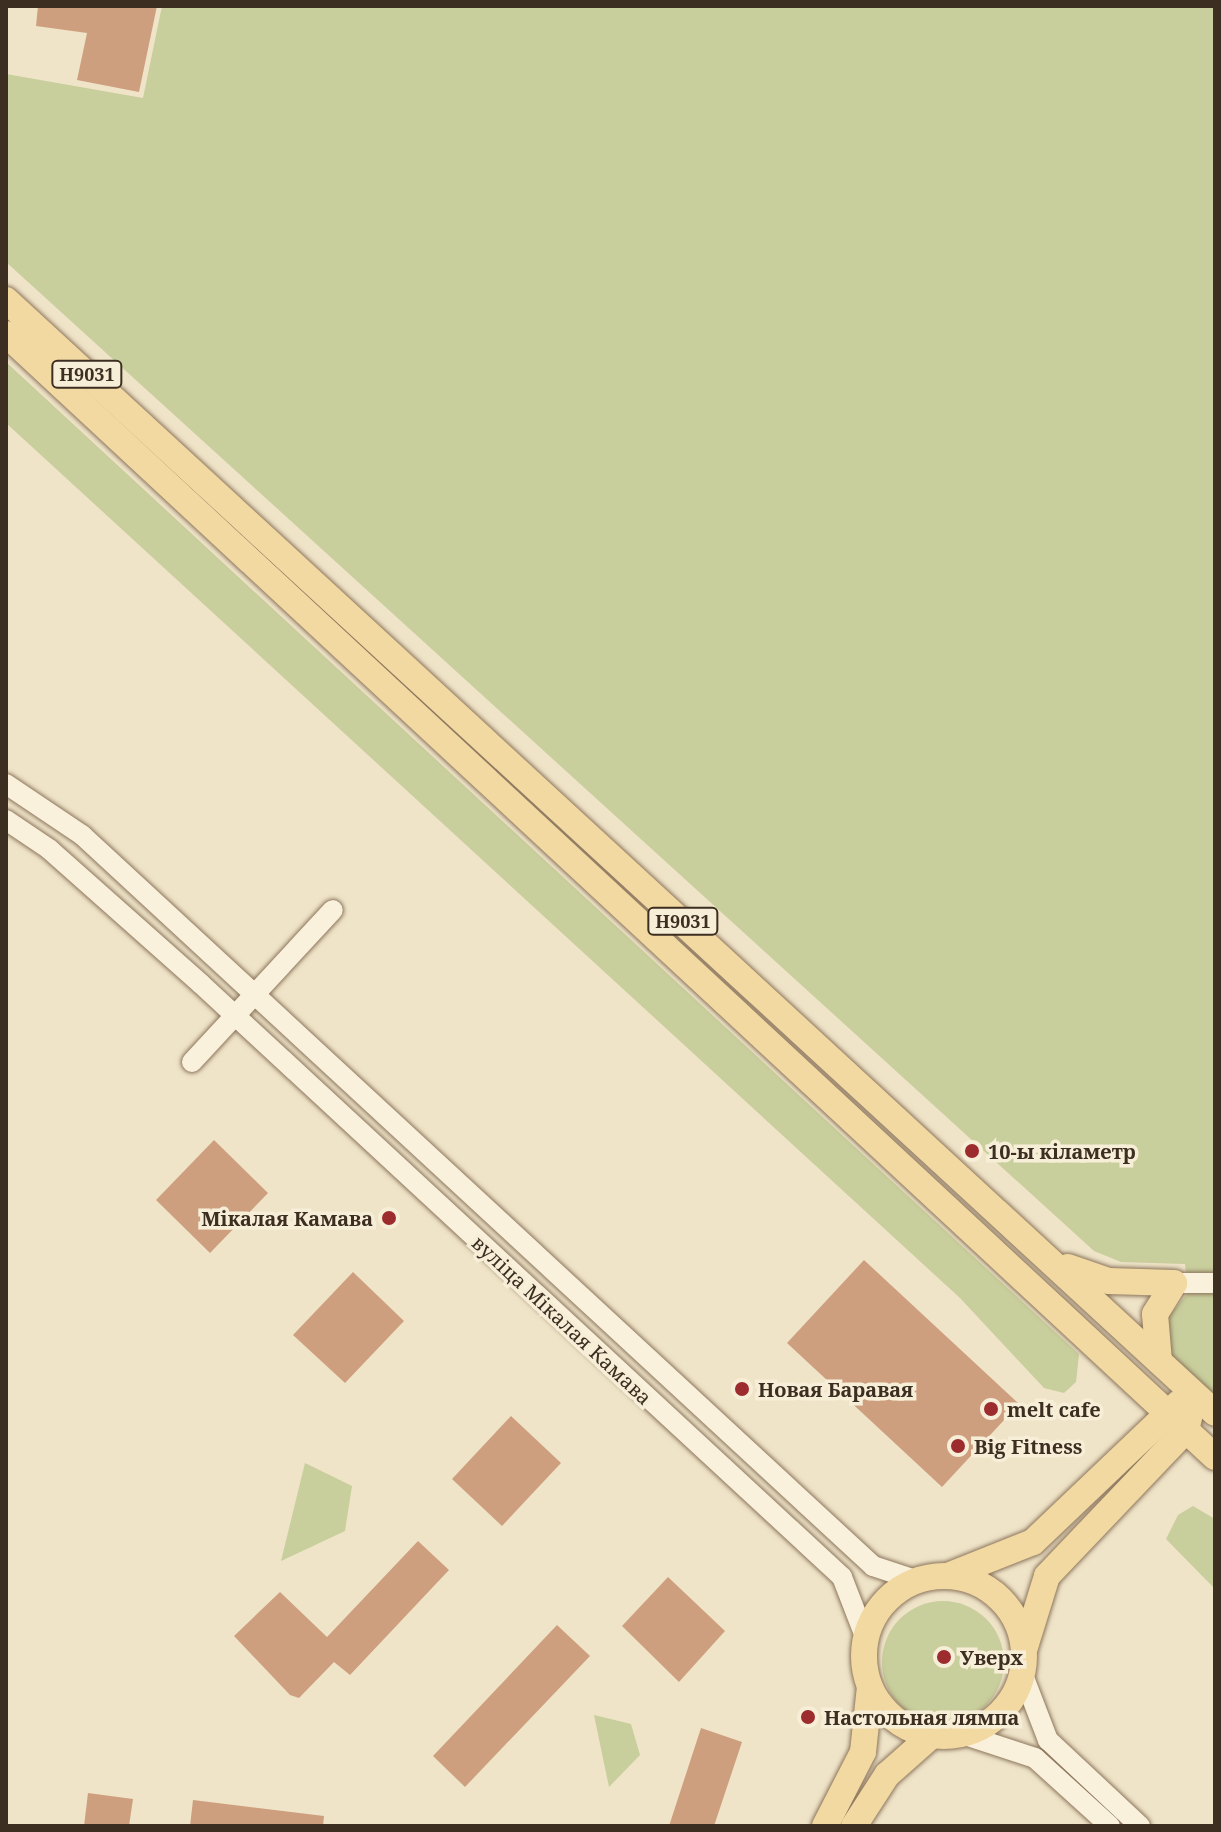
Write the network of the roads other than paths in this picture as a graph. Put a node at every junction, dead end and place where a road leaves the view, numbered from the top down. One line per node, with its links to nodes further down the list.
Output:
1 (6, 300): 9 (main road, Н9031)
2 (6, 334): 14 (main road, Н9031)
3 (6, 784): 6 (street, вуліца Мікалая Камава)
4 (6, 820): 7 (street, вуліца Мікалая Камава)
5 (333, 910): 6 (street)
6 (255, 994): 7 (street); 19 (street, вуліца Мікалая Камава)
7 (234, 1016): 8 (street); 20 (street, вуліца Мікалая Камава)
8 (192, 1062)
9 (1051, 1259): 10 (main road); 12 (main road, Н9031)
10 (1174, 1283): 11 (street); 12 (main road)
11 (1215, 1283)
12 (1159, 1361): 13 (main road, Н9031)
13 (1195, 1395): 14 (main road); 15 (main road, Н9031); 16 (main road)
14 (1163, 1410): 16 (main road, Н9031); 18 (main road)
15 (1215, 1413)
16 (1186, 1430): 17 (main road, Н9031); 21 (main road)
17 (1215, 1457)
18 (947, 1576): 19 (main road); 21 (main road)
19 (918, 1581): 20 (main road)
20 (866, 1639): 22 (main road)
21 (1024, 1663): 23 (main road); 28 (street)
22 (870, 1687): 24 (main road); 25 (main road)
23 (962, 1734): 24 (main road); 27 (street)
24 (932, 1735): 26 (main road)
25 (825, 1826)
26 (854, 1826)
27 (1110, 1826)
28 (1140, 1826)

